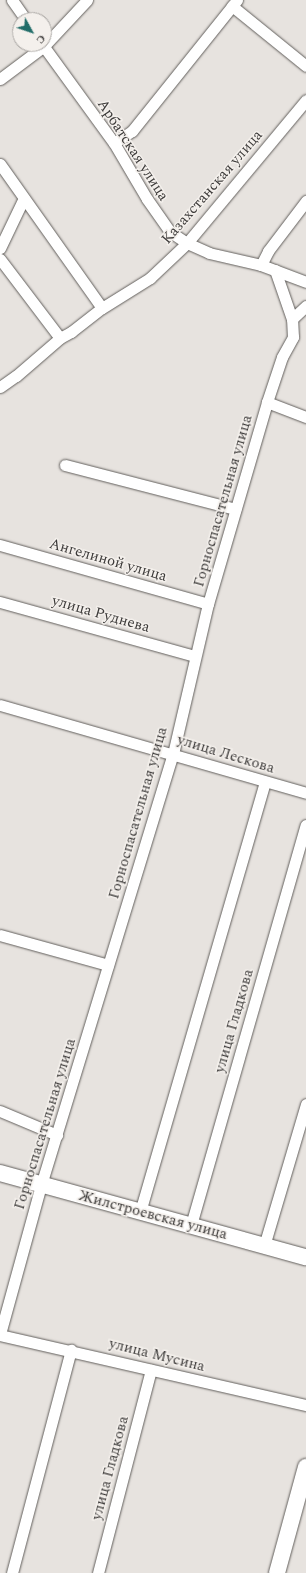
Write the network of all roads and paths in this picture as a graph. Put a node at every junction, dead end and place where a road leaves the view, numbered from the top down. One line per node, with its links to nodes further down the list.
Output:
1 (12, 0): 4 (street)
2 (88, 0): 5 (street)
3 (235, 3): 8 (street); 11 (street)
4 (20, 12)
5 (52, 36)
6 (34, 52): 9 (street)
7 (48, 52): 11 (street, Арбатская улица)
8 (306, 66)
9 (0, 79)
10 (306, 100): 15 (street, Казахстанская улица)
11 (114, 143): 15 (street, Арбатская улица)
12 (0, 164): 13 (street)
13 (24, 198): 16 (street); 22 (street)
14 (306, 201): 18 (street)
15 (187, 243): 18 (street, Арбатская улица); 22 (street, Казахстанская улица)
16 (0, 248)
17 (0, 259): 24 (street)
18 (261, 265): 19 (street, Арбатская улица)
19 (275, 270): 20 (street, Арбатская улица); 23 (street, Горноспасательная улица)
20 (306, 282)
21 (306, 306): 23 (street)
22 (102, 308): 24 (street, Казахстанская улица)
23 (292, 319): 26 (street, Горноспасательная улица)
24 (60, 338): 25 (street, Казахстанская улица)
25 (0, 387)
26 (267, 402): 27 (street); 29 (street, Горноспасательная улица)
27 (306, 417)
28 (65, 465): 29 (street)
29 (235, 509): 32 (street, Горноспасательная улица)
30 (0, 545): 32 (street, Ангелиной улица)
31 (0, 602): 33 (street, улица Руднева)
32 (208, 604): 33 (street, Горноспасательная улица)
33 (195, 656): 35 (street, Горноспасательная улица)
34 (0, 705): 35 (street, улица Лескова)
35 (174, 754): 36 (street, улица Лескова); 40 (street, Горноспасательная улица)
36 (266, 782): 37 (street, улица Лескова); 46 (street)
37 (306, 793)
38 (306, 825): 47 (street, улица Гладкова)
39 (0, 935): 40 (street)
40 (108, 965): 43 (street, Горноспасательная улица)
41 (306, 1104): 48 (street)
42 (0, 1111): 43 (street)
43 (57, 1135): 45 (street, Горноспасательная улица)
44 (0, 1173): 45 (street, Жилстроевская улица)
45 (41, 1185): 46 (street, Жилстроевская улица); 50 (street, Горноспасательная улица)
46 (140, 1212): 47 (street, Жилстроевская улица)
47 (191, 1225): 48 (street, Жилстроевская улица)
48 (264, 1246): 49 (street, Жилстроевская улица)
49 (306, 1257)
50 (0, 1334): 51 (street, улица Мусина)
51 (71, 1350): 52 (street, улица Мусина); 55 (street)
52 (151, 1370): 53 (street, улица Мусина); 56 (street, улица Гладкова)
53 (306, 1405)
54 (306, 1467): 57 (street)
55 (12, 1573)
56 (98, 1573)
57 (277, 1573)

